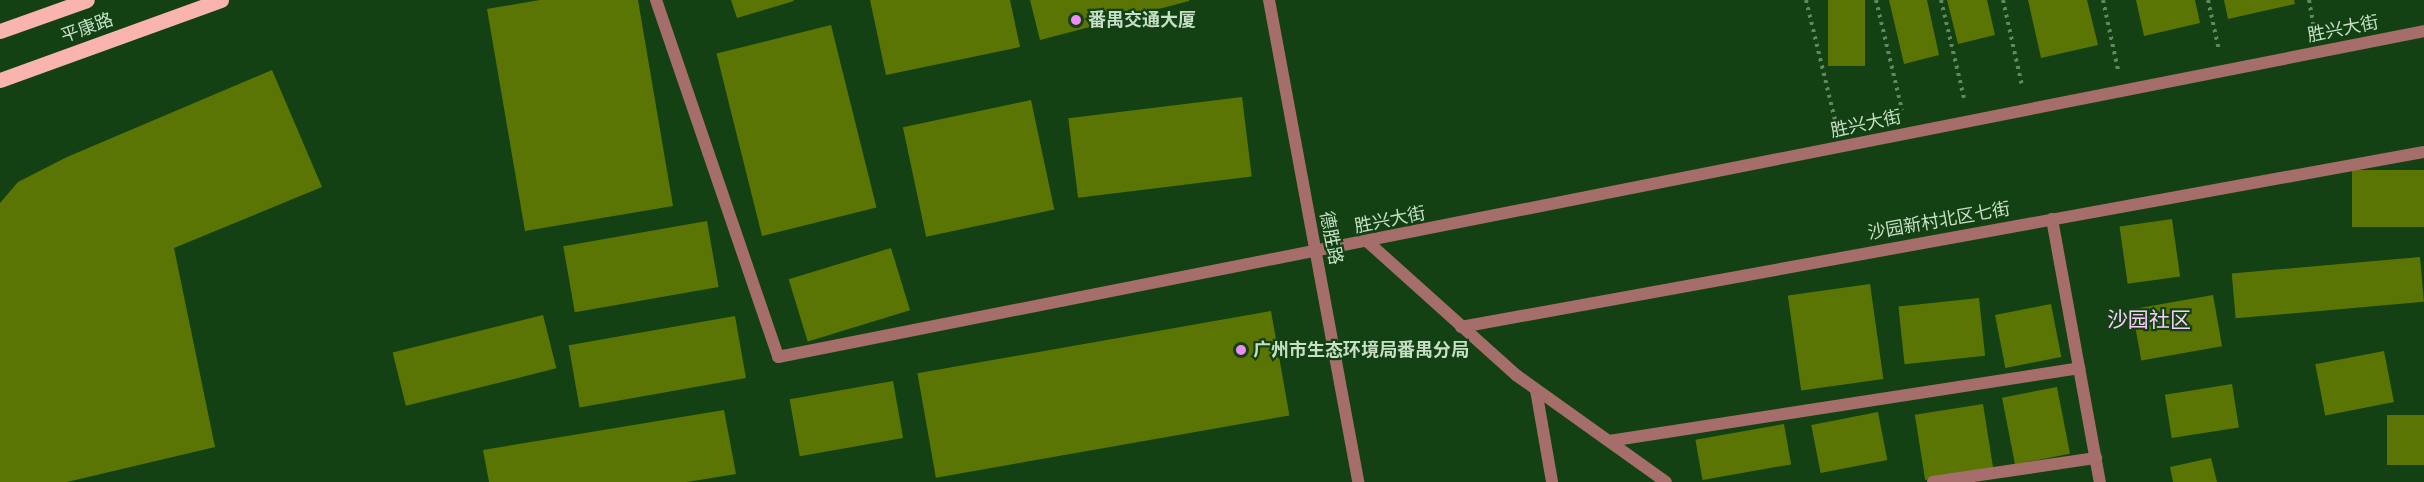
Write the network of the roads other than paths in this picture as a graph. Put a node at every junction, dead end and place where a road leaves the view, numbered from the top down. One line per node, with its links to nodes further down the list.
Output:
1 (87, 0): 5 (main road, 平康路)
2 (221, 0): 7 (main road, 平康路)
3 (656, 0): 11 (street, 胜兴大街)
4 (1269, 0): 11 (street, 德胜路)
5 (0, 31)
6 (2424, 31): 10 (street, 胜兴大街)
7 (0, 80)
8 (2424, 152): 9 (street, 沙园新村北区七街)
9 (2052, 219): 12 (street, 沙园新村北区七街); 13 (street)
10 (1369, 243): 11 (street, 胜兴大街); 12 (street)
11 (1316, 253): 17 (street, 德胜路)
12 (1461, 327): 14 (street)
13 (2079, 368): 15 (street); 16 (street)
14 (1536, 390): 15 (street); 18 (street)
15 (1609, 441): 19 (street)
16 (2096, 458): 20 (street); 21 (street)
17 (1358, 482)
18 (1552, 482)
19 (1666, 482)
20 (1933, 482)
21 (2100, 482)

